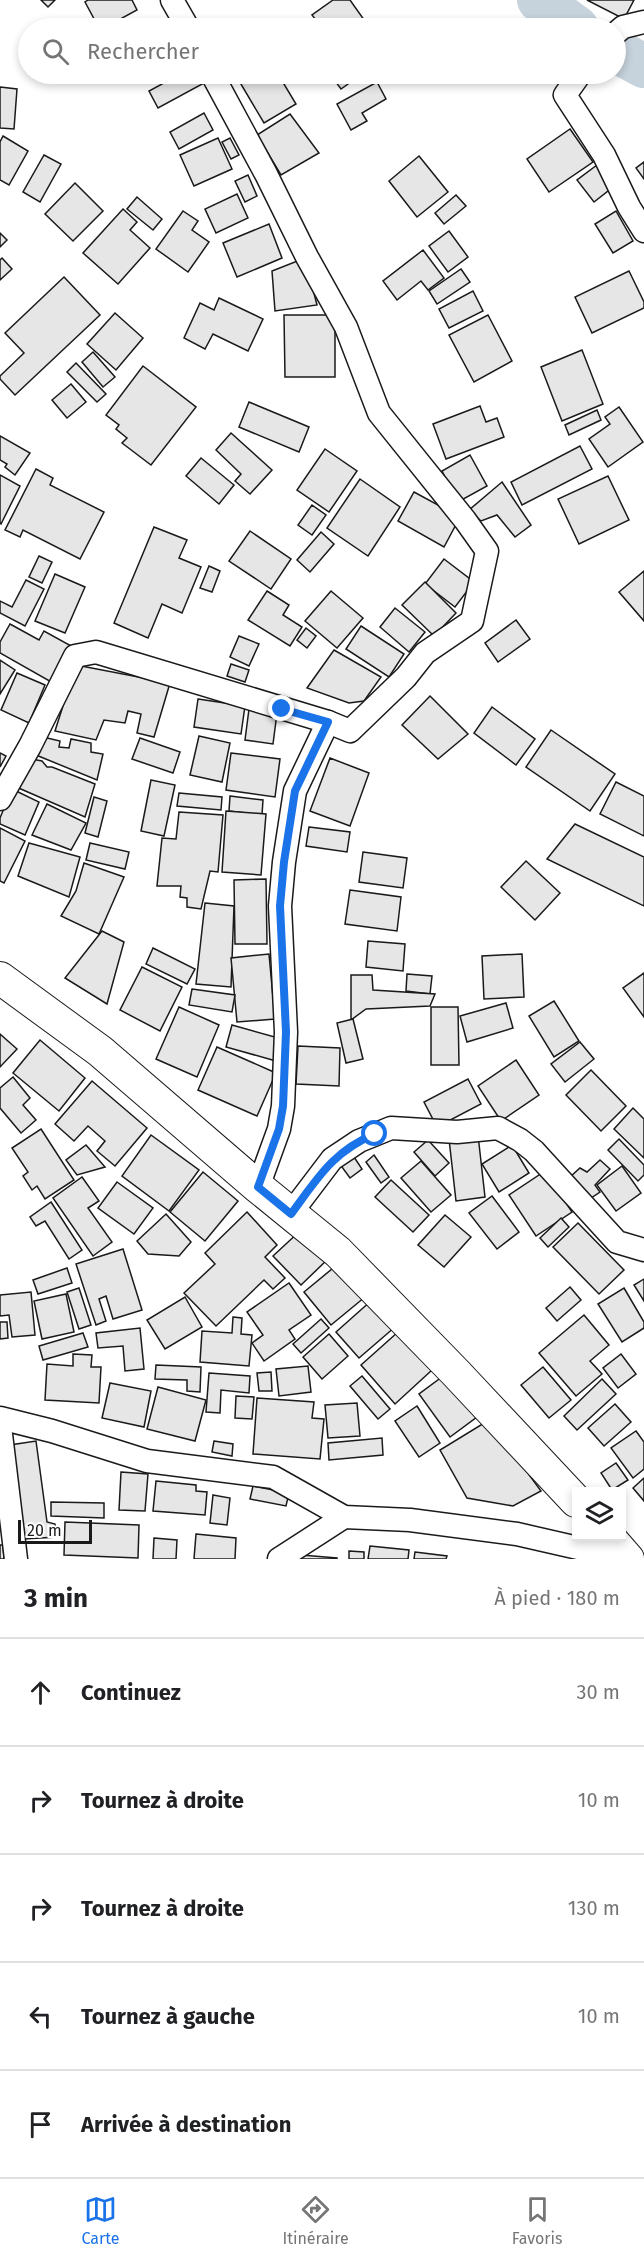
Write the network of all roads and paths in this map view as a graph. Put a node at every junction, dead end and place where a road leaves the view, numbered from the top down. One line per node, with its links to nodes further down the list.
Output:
1 (172, 0): 2 (street)
2 (182, 18)
3 (217, 84): 6 (street)
4 (573, 84): 5 (street)
5 (644, 231)
6 (328, 722): 7 (street); 9 (street)
7 (0, 799)
8 (0, 978): 9 (main road)
9 (258, 1187): 10 (main road)
10 (291, 1214): 11 (street); 14 (main road)
11 (644, 1250)
12 (0, 1418): 15 (street)
13 (0, 1426): 17 (street)
14 (572, 1498)
15 (344, 1517): 18 (street); 19 (street)
16 (612, 1541): 19 (main road)
17 (16, 1559)
18 (279, 1559)
19 (627, 1559)

